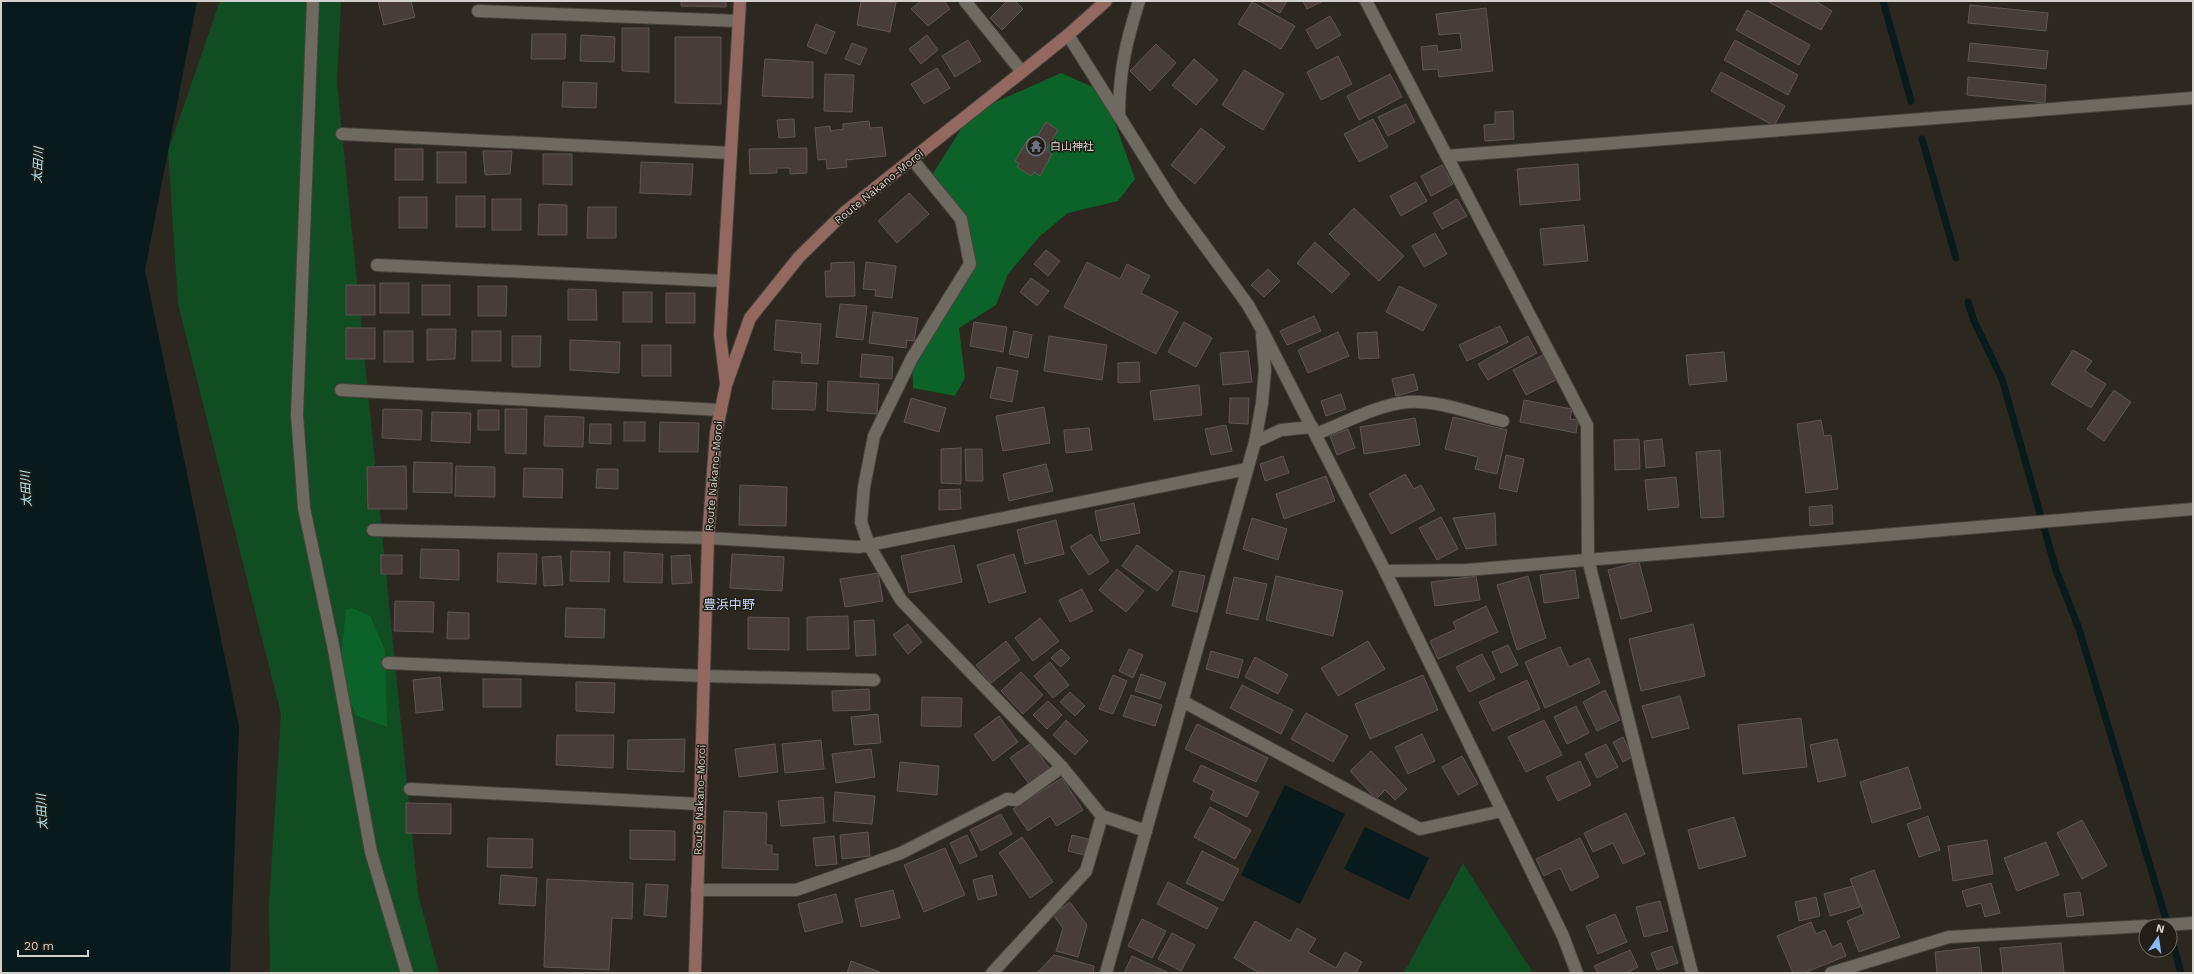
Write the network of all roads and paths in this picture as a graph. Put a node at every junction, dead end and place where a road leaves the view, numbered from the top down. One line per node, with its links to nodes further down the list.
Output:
1 (313, 1): 47 (street)
2 (740, 1): 8 (main road)
3 (965, 1): 10 (street)
4 (1106, 1): 9 (main road, Route Nakano-Moroi)
5 (1139, 1): 12 (street)
6 (1366, 1): 15 (street)
7 (478, 11): 8 (street)
8 (739, 21): 14 (main road)
9 (1068, 35): 10 (main road, Route Nakano-Moroi); 12 (street)
10 (1022, 72): 16 (main road, Route Nakano-Moroi)
11 (2193, 98): 15 (street)
12 (1120, 116): 19 (street)
13 (342, 134): 14 (street)
14 (731, 153): 18 (main road)
15 (1447, 156): 31 (street)
16 (912, 159): 20 (main road, Route Nakano-Moroi); 30 (street)
17 (377, 265): 18 (street)
18 (723, 281): 20 (main road)
19 (1261, 328): 24 (street); 25 (street)
20 (726, 385): 22 (main road, Route Nakano-Moroi)
21 (341, 390): 22 (street)
22 (721, 410): 29 (main road, Route Nakano-Moroi)
23 (1503, 421): 24 (street)
24 (1314, 431): 25 (street); 32 (street)
25 (1255, 442): 26 (street)
26 (1247, 470): 30 (street); 36 (street)
27 (2193, 509): 31 (street)
28 (373, 530): 29 (street)
29 (708, 538): 30 (street); 34 (main road, Route Nakano-Moroi)
30 (870, 545): 37 (street)
31 (1588, 559): 32 (street); 52 (street)
32 (1385, 571): 40 (street)
33 (388, 663): 34 (street)
34 (705, 676): 35 (street); 39 (main road, Route Nakano-Moroi)
35 (874, 680)
36 (1182, 701): 40 (street); 42 (street)
37 (1062, 767): 41 (street); 43 (street)
38 (410, 789): 39 (street)
39 (699, 804): 43 (main road, Route Nakano-Moroi)
40 (1502, 811): 51 (street)
41 (1102, 816): 42 (street); 49 (street)
42 (1146, 831): 50 (street)
43 (697, 890): 48 (main road, Route Nakano-Moroi)
44 (2193, 923): 45 (street)
45 (2178, 924)
46 (2138, 926): 53 (street)
47 (407, 973)
48 (695, 973)
49 (992, 973)
50 (1106, 973)
51 (1577, 973)
52 (1692, 973)
53 (1831, 973)

